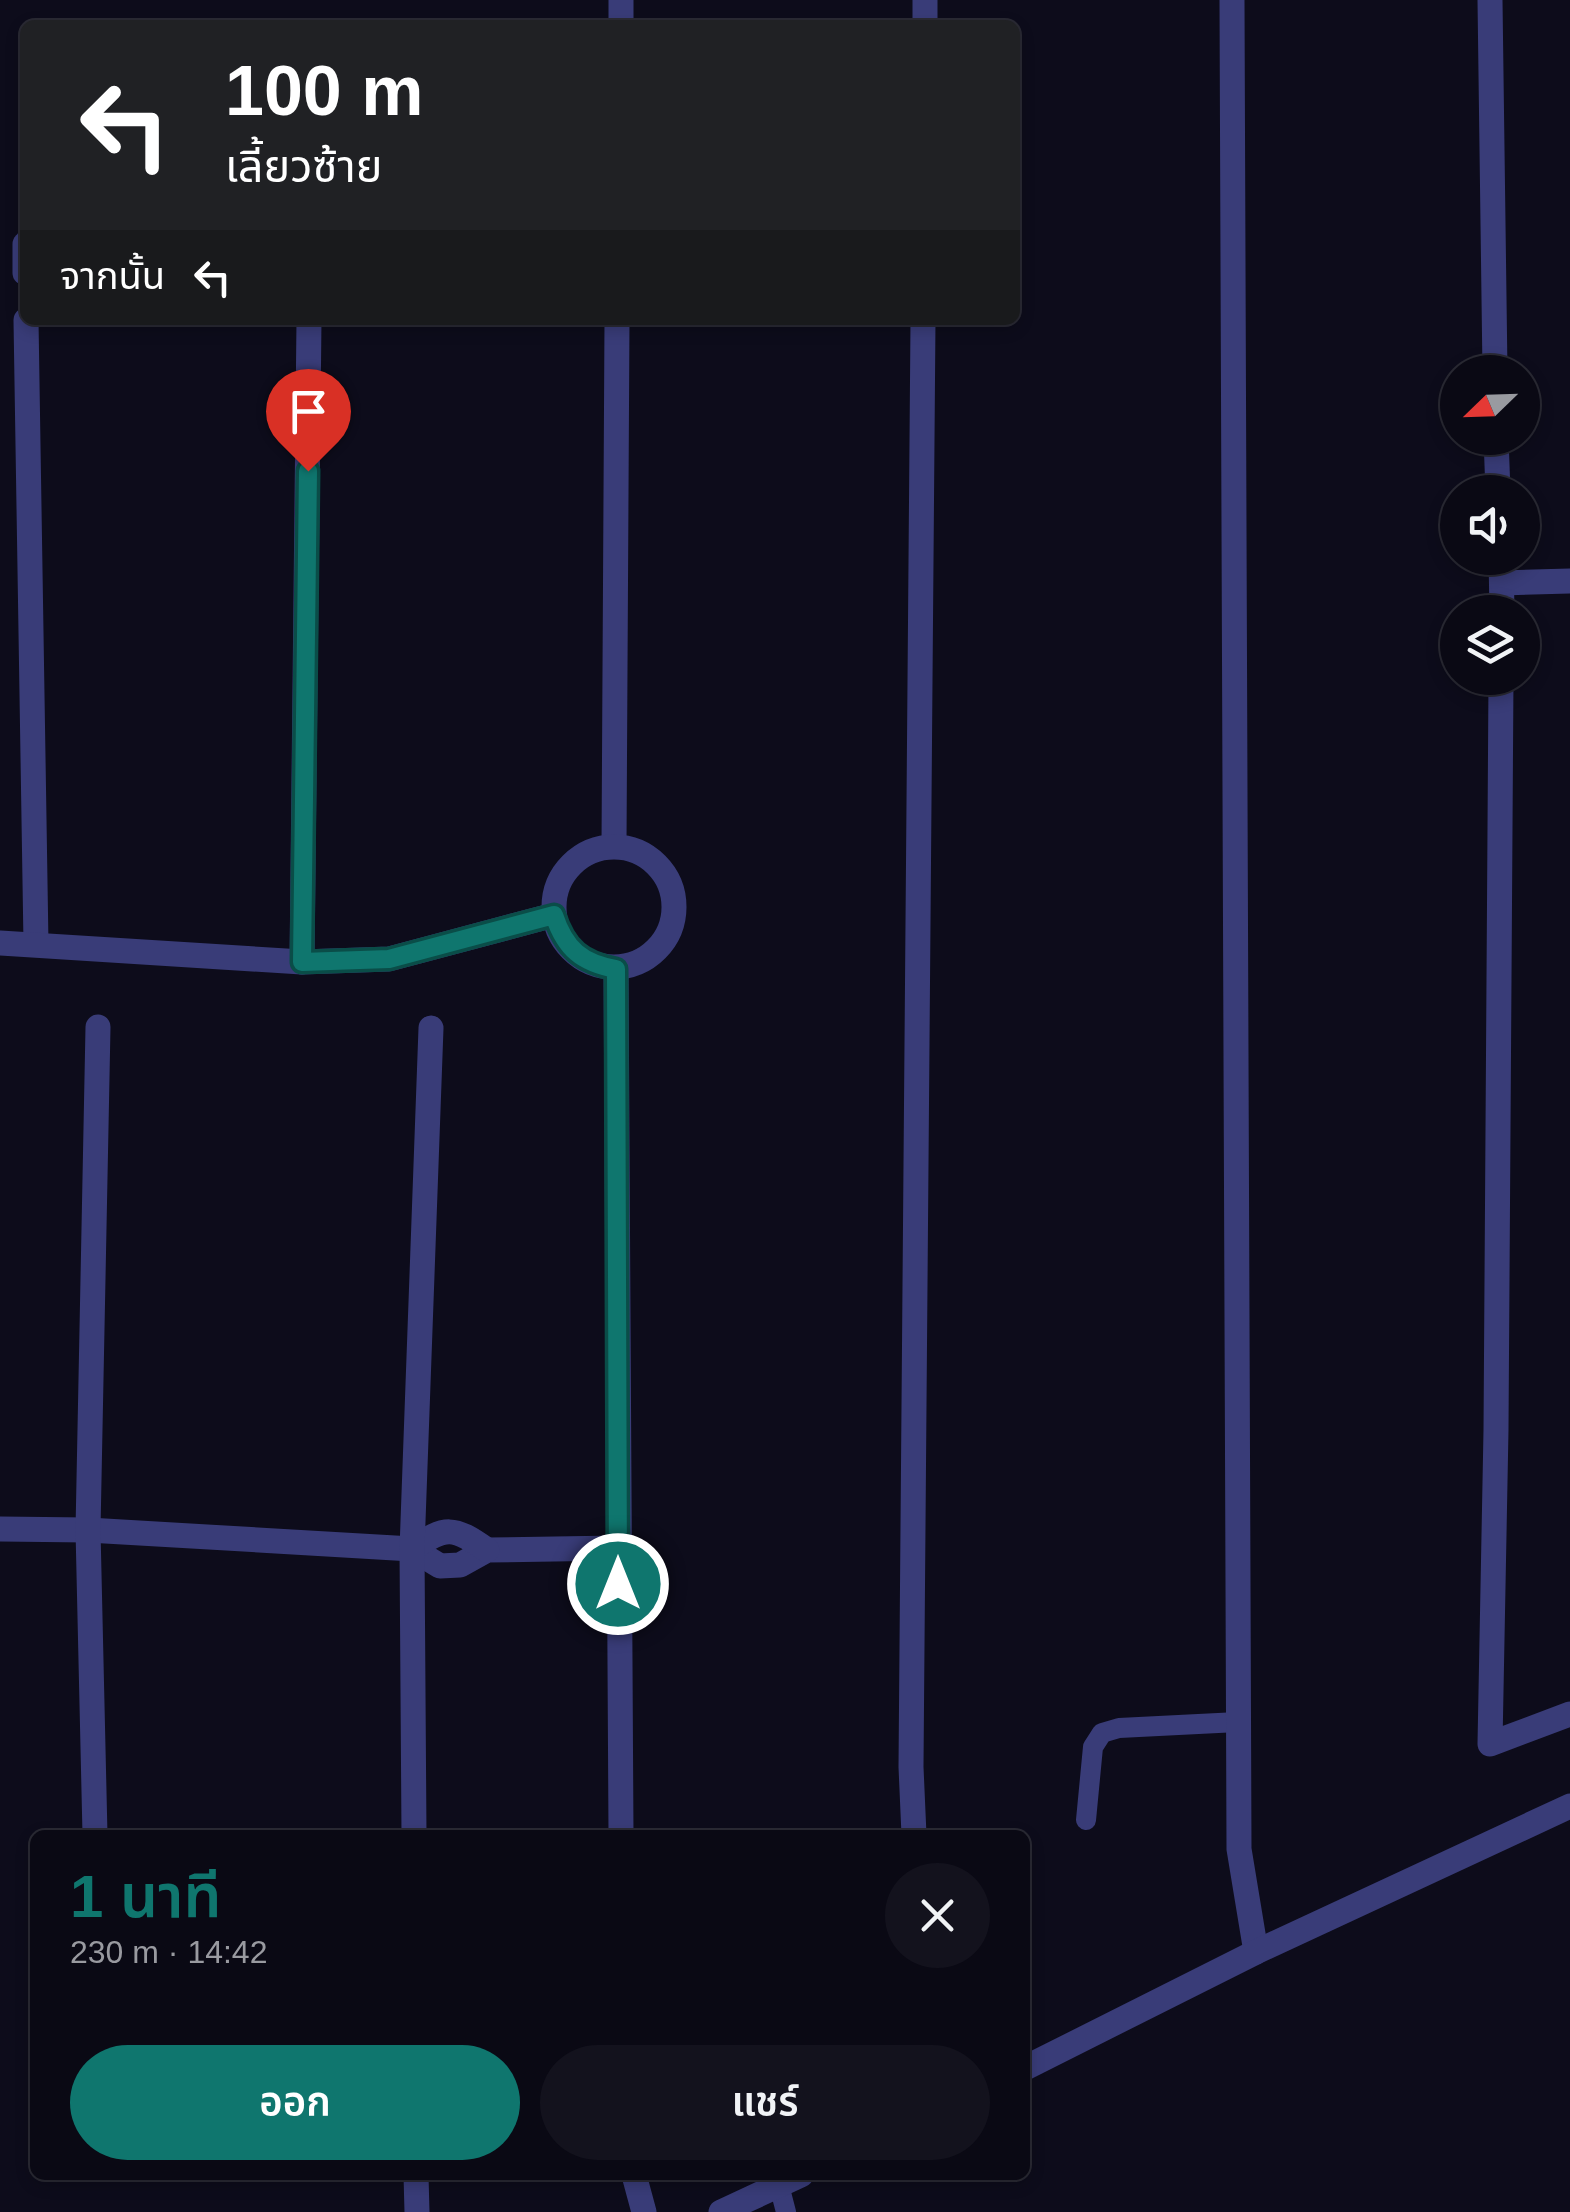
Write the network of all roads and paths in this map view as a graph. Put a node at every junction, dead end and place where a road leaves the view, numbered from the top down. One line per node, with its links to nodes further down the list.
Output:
1 (1232, 0): 24 (street)
2 (1490, 0): 7 (street)
3 (26, 325): 14 (street)
4 (310, 325): 15 (street)
5 (617, 325): 11 (street)
6 (922, 325): 30 (street)
7 (1495, 355)
8 (1532, 575): 9 (street)
9 (1570, 581)
10 (1501, 695): 23 (street)
11 (614, 846): 12 (street); 16 (street)
12 (554, 915): 15 (street); 16 (street)
13 (0, 944): 14 (street)
14 (36, 944): 15 (street)
15 (302, 962)
16 (616, 969): 21 (street)
17 (98, 1027): 20 (street)
18 (432, 1028): 22 (street)
19 (0, 1529): 20 (street)
20 (88, 1530): 22 (street); 27 (street)
21 (617, 1548): 22 (street); 29 (street)
22 (412, 1549): 28 (street)
23 (1570, 1714)
24 (1238, 1722): 26 (lane); 31 (street)
25 (1570, 1806): 31 (street)
26 (1086, 1820)
27 (95, 1830)
28 (414, 1830)
29 (621, 1830)
30 (914, 1830)
31 (1256, 1952): 32 (street)
32 (1030, 2065)
33 (416, 2180): 36 (street)
34 (635, 2180): 37 (street)
35 (790, 2180): 38 (street); 39 (lane)
36 (416, 2212)
37 (644, 2212)
38 (721, 2212)
39 (786, 2212)

